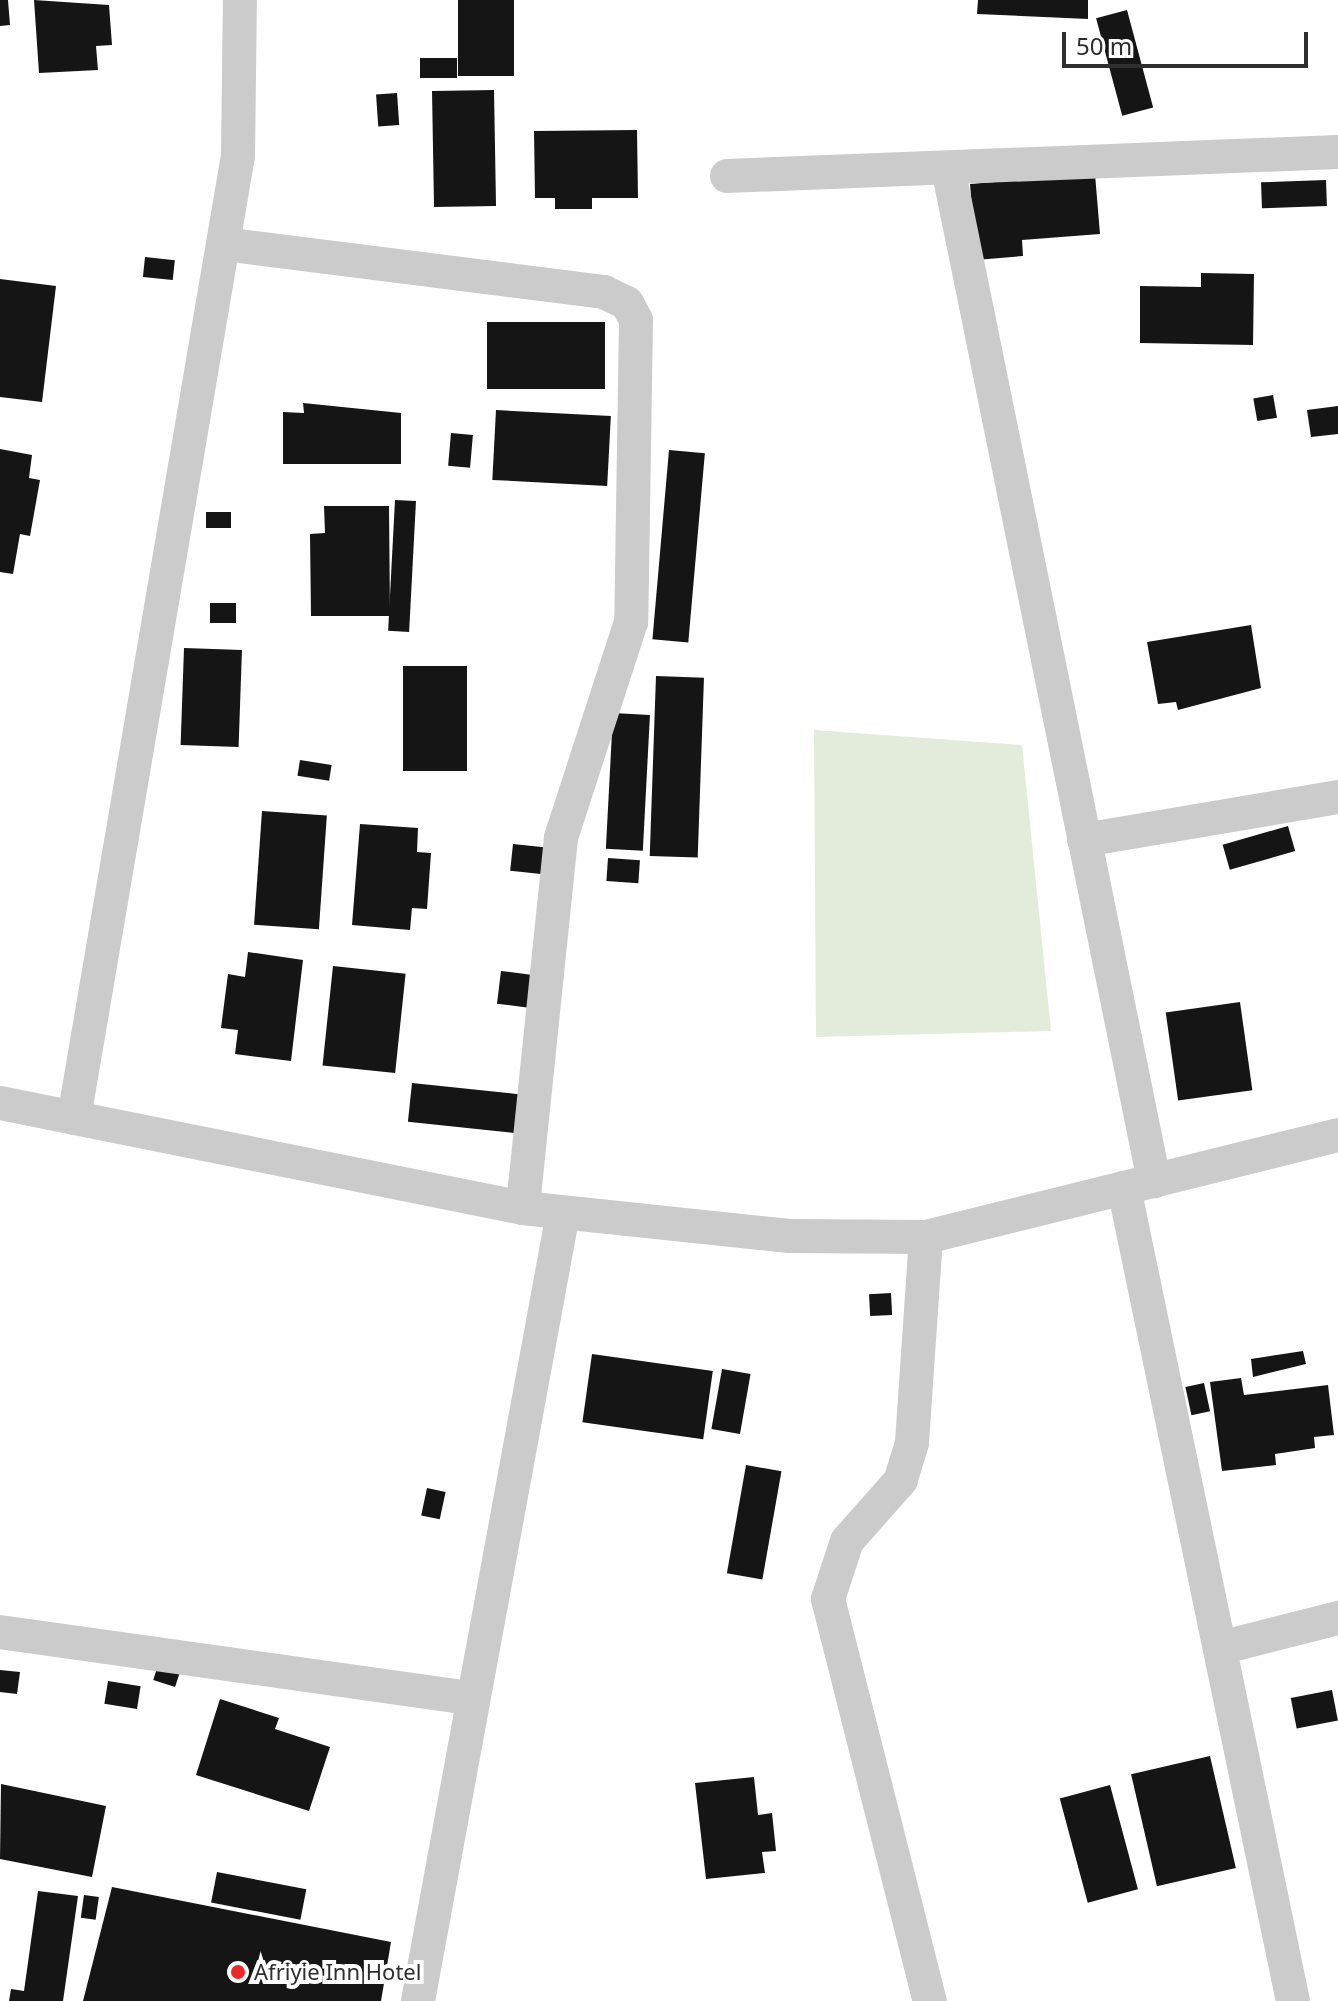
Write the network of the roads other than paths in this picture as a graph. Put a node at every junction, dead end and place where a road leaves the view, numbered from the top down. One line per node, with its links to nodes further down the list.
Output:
1 (240, 0): 5 (street)
2 (1338, 152): 3 (street)
3 (949, 173): 4 (street); 7 (street)
4 (727, 176)
5 (224, 244): 9 (street); 12 (street)
6 (1338, 797): 7 (street)
7 (1084, 840): 11 (street)
8 (0, 1103): 9 (street)
9 (74, 1118): 12 (street)
10 (1338, 1135): 11 (street)
11 (1139, 1184): 14 (street); 17 (street)
12 (523, 1208): 13 (street)
13 (563, 1213): 14 (street); 18 (street)
14 (926, 1237): 20 (street)
15 (1338, 1618): 17 (street)
16 (0, 1632): 18 (street)
17 (1220, 1648): 21 (street)
18 (468, 1698): 19 (street)
19 (418, 2001)
20 (930, 2001)
21 (1293, 2001)

